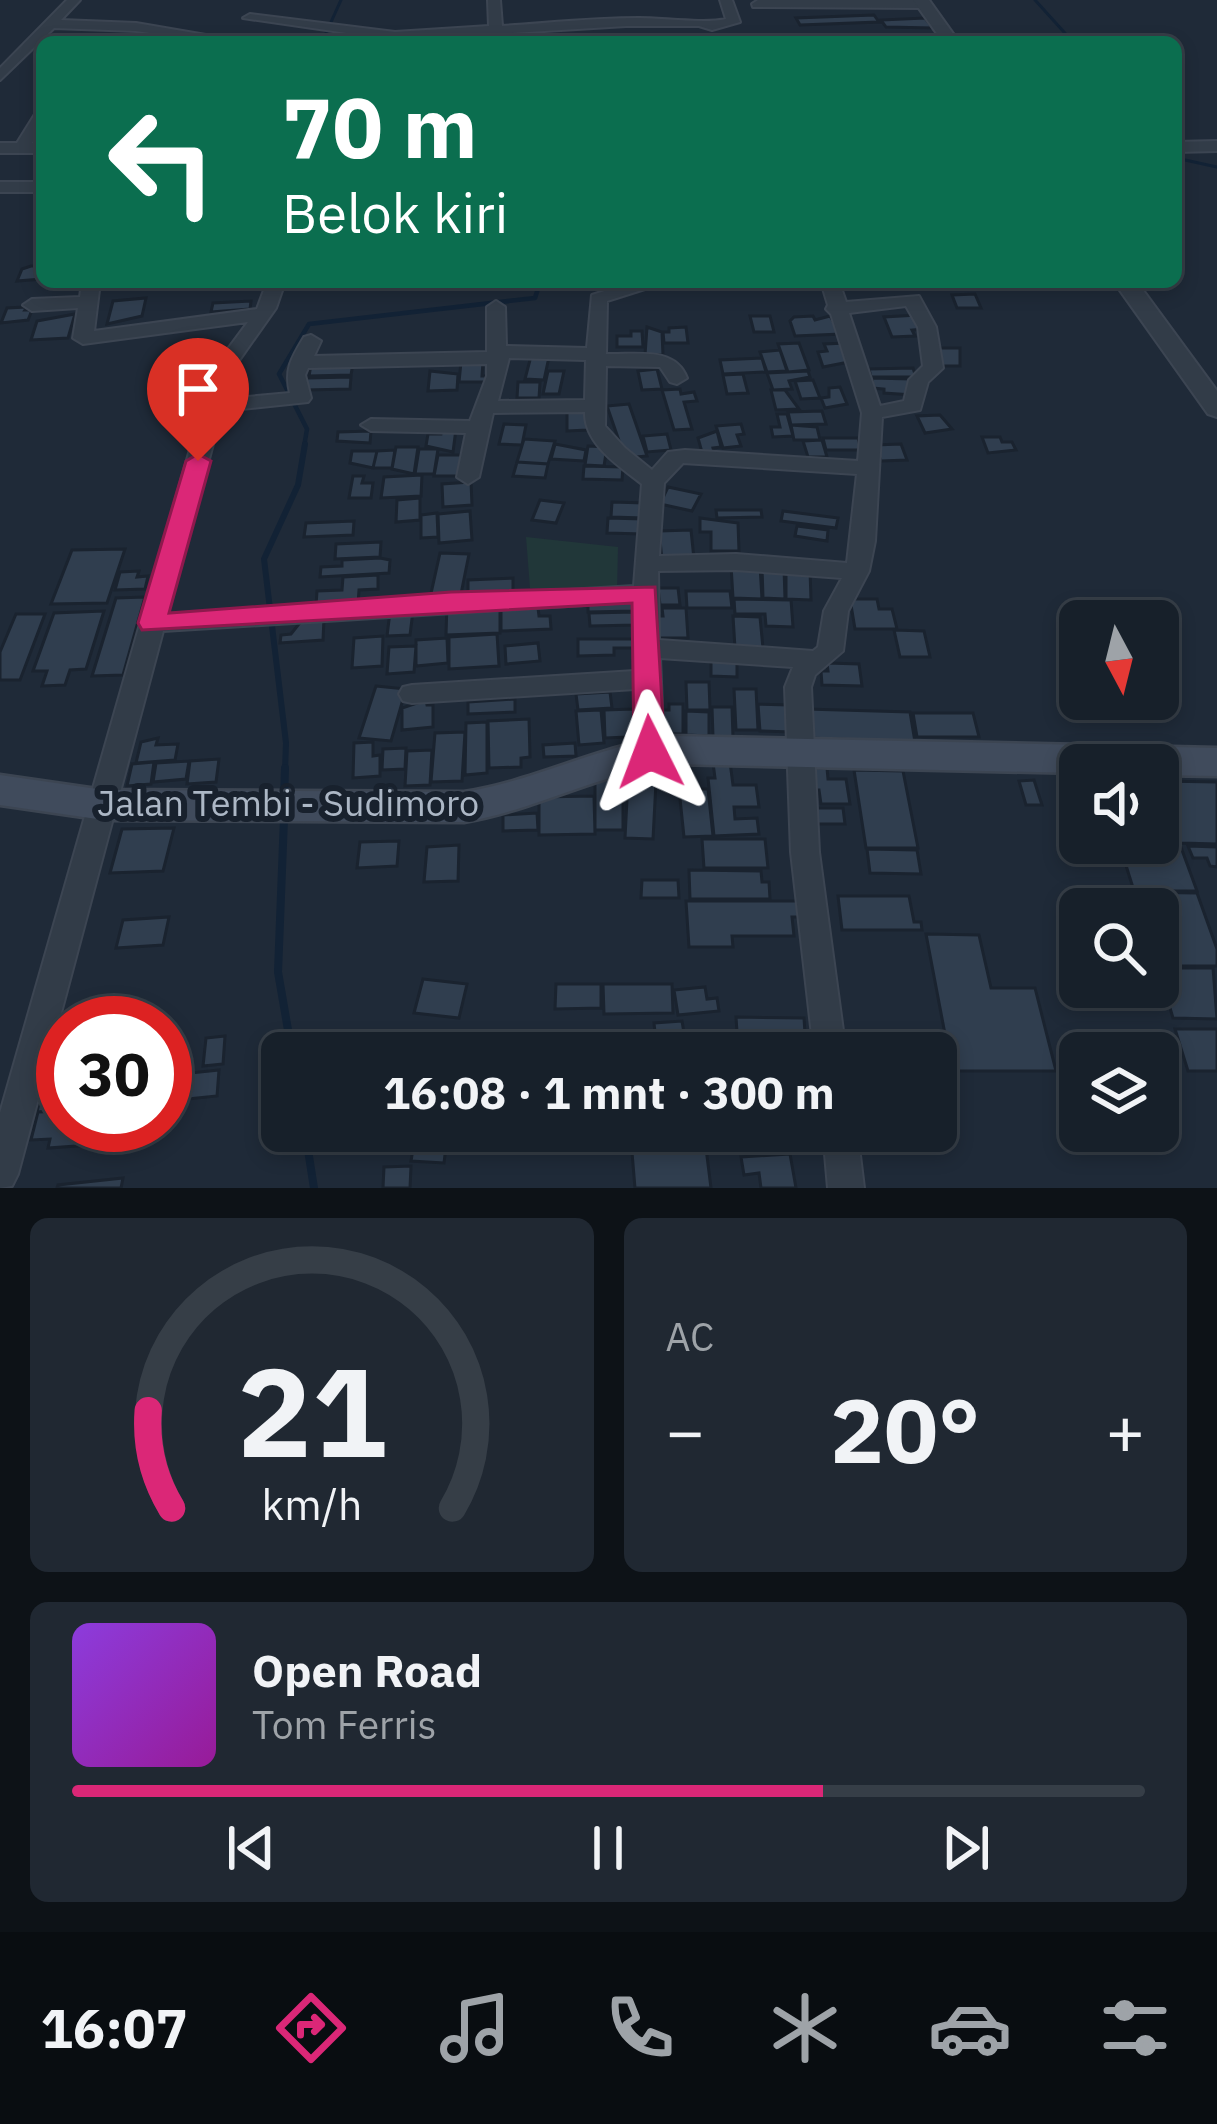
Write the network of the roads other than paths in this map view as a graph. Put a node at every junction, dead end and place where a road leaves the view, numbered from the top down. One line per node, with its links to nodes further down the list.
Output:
1 (72, 0): 10 (street)
2 (256, 0): 8 (street)
3 (494, 0): 12 (street)
4 (726, 2): 5 (street); 14 (street)
5 (758, 2): 6 (street)
6 (843, 2): 7 (street)
7 (922, 2): 21 (street)
8 (250, 17): 17 (street); 18 (street)
9 (433, 17): 13 (street)
10 (51, 24): 15 (street); 16 (street)
11 (534, 28): 12 (street); 14 (street); 20 (street)
12 (496, 30): 13 (street)
13 (460, 32): 19 (street)
14 (712, 34)
15 (38, 36)
16 (192, 36)
17 (232, 36)
18 (382, 36)
19 (425, 36)
20 (533, 36)
21 (947, 36)
22 (36, 38): 24 (street)
23 (0, 53): 24 (street)
24 (19, 54): 25 (street); 26 (street)
25 (36, 55)
26 (0, 76)
27 (36, 124): 31 (street)
28 (1217, 146): 29 (street)
29 (1182, 147)
30 (0, 148): 31 (street)
31 (22, 148): 32 (street)
32 (36, 148)
33 (0, 187): 34 (street)
34 (36, 187)
35 (273, 288): 43 (street)
36 (628, 288): 46 (street)
37 (831, 288): 42 (street)
38 (1129, 288): 51 (street)
39 (89, 292): 40 (street); 43 (street)
40 (32, 305)
41 (496, 307): 45 (street)
42 (836, 308): 52 (street); 52 (street)
43 (262, 314): 49 (street)
44 (311, 341): 47 (street)
45 (499, 355): 46 (street); 47 (street); 53 (street)
46 (596, 357): 48 (street); 50 (street)
47 (299, 362): 49 (street)
48 (677, 378)
49 (213, 406): 61 (street)
50 (593, 406): 53 (street); 57 (street)
51 (1217, 409)
52 (872, 413): 55 (street)
53 (483, 417): 54 (street); 56 (street)
54 (371, 425)
55 (868, 469): 57 (street); 59 (street)
56 (468, 477)
57 (653, 482): 58 (street)
58 (647, 565): 59 (street); 60 (street)
59 (857, 571): 63 (street)
60 (645, 593): 61 (street); 62 (street)
61 (152, 623): 70 (street)
62 (646, 648): 63 (street); 64 (street)
63 (820, 660): 67 (street)
64 (646, 680): 65 (street); 66 (street)
65 (412, 694)
66 (650, 752): 67 (main road, Jalan Tembi - Sudimoro); 70 (main road, Jalan Tembi - Sudimoro)
67 (798, 753): 68 (main road, Jalan Tembi - Sudimoro); 71 (street)
68 (1217, 762)
69 (0, 790): 70 (main road, Jalan Tembi - Sudimoro)
70 (104, 805): 73 (street)
71 (828, 1032)
72 (842, 1152): 74 (street)
73 (0, 1174)
74 (846, 1188)

